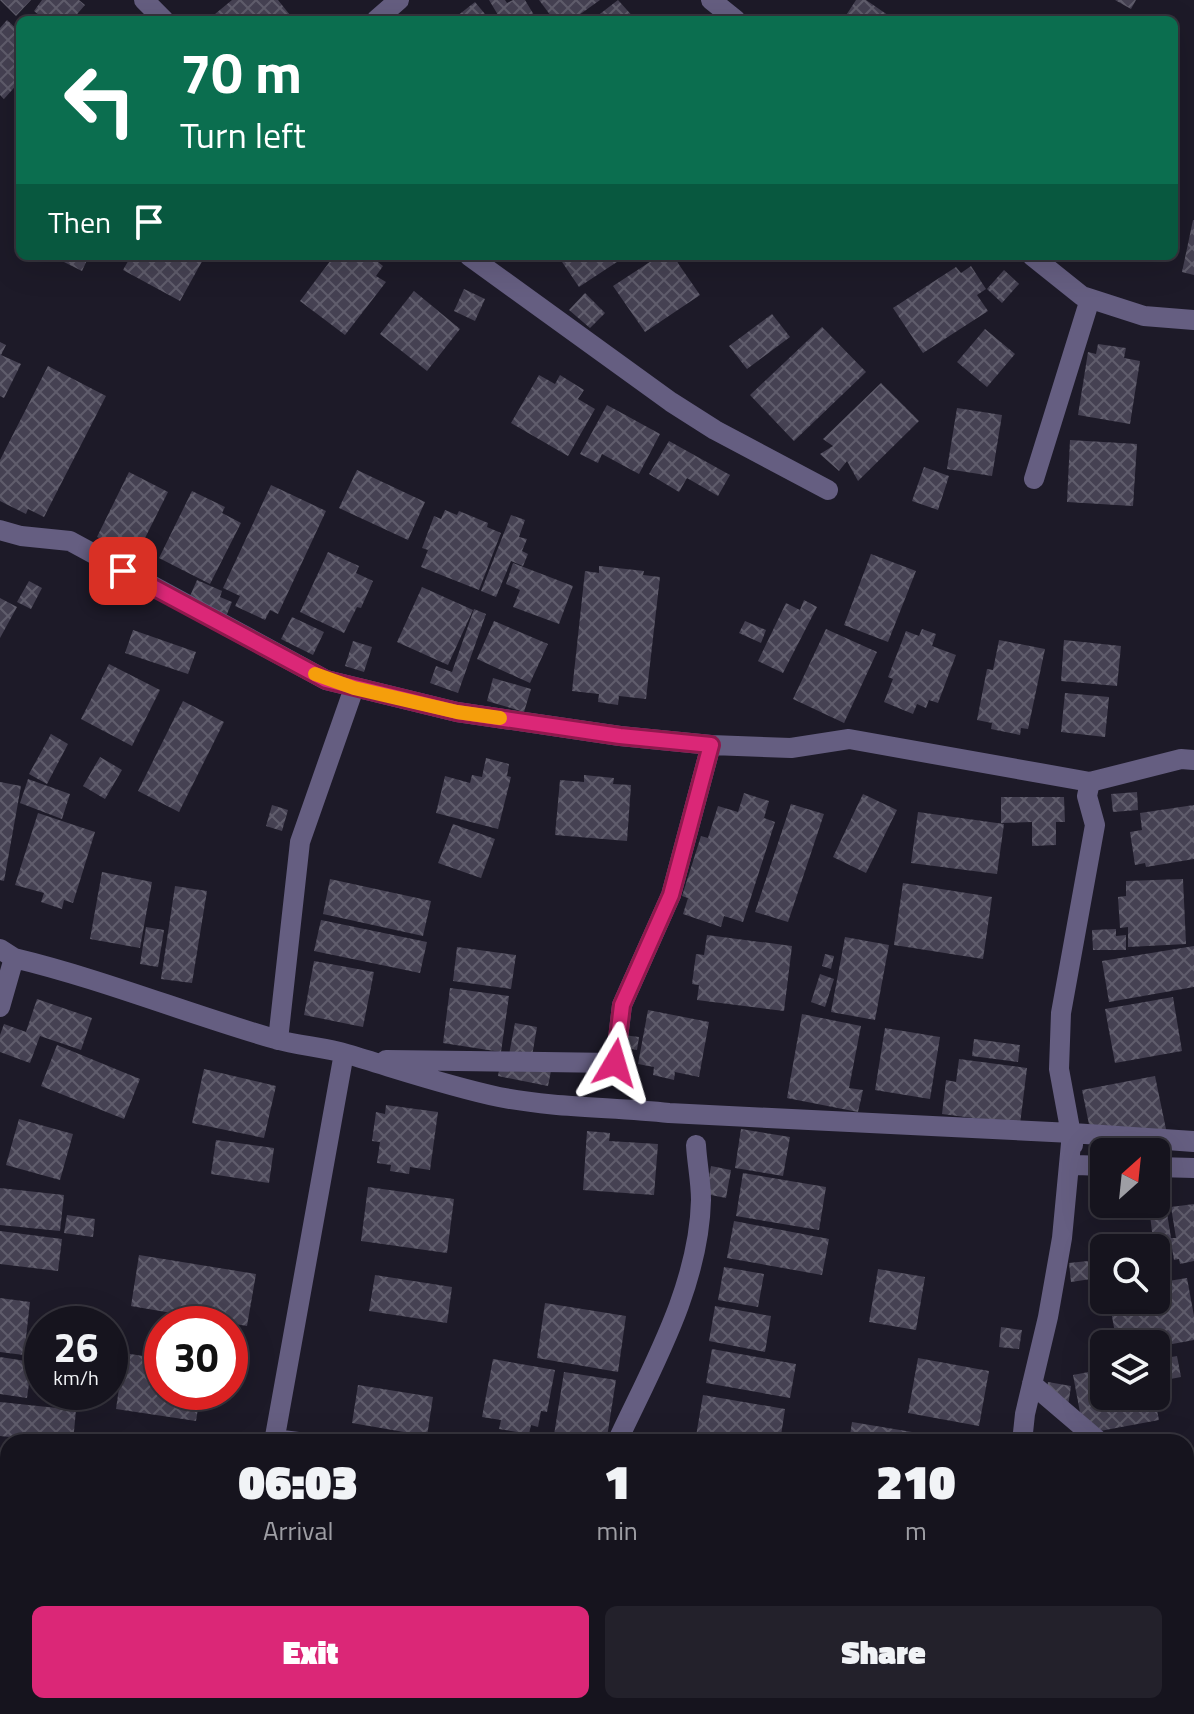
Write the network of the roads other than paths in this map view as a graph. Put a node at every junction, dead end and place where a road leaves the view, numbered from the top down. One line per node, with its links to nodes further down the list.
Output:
1 (144, 0): 4 (street)
2 (399, 0): 5 (street)
3 (711, 0): 6 (street)
4 (160, 16)
5 (381, 16)
6 (731, 16)
7 (475, 260): 12 (street)
8 (1037, 260): 9 (street)
9 (1090, 299): 10 (street); 11 (street)
10 (1194, 320)
11 (1034, 479)
12 (828, 490)
13 (0, 530): 14 (street)
14 (354, 688): 15 (street); 20 (street)
15 (711, 745): 17 (street); 22 (street)
16 (1194, 760): 17 (street)
17 (1090, 782): 23 (street)
18 (7, 953): 19 (street); 20 (street)
19 (0, 1007)
20 (278, 1040): 21 (street)
21 (344, 1053): 22 (street); 31 (street)
22 (366, 1060): 23 (street)
23 (1072, 1133): 24 (street); 26 (street); 30 (street)
24 (1194, 1142)
25 (696, 1145): 32 (street)
26 (1076, 1165): 27 (street); 34 (street)
27 (1090, 1166)
28 (1170, 1167): 29 (street)
29 (1194, 1168)
30 (1032, 1384): 33 (street); 35 (street)
31 (275, 1434)
32 (621, 1434)
33 (1023, 1434)
34 (1038, 1434)
35 (1091, 1434)

